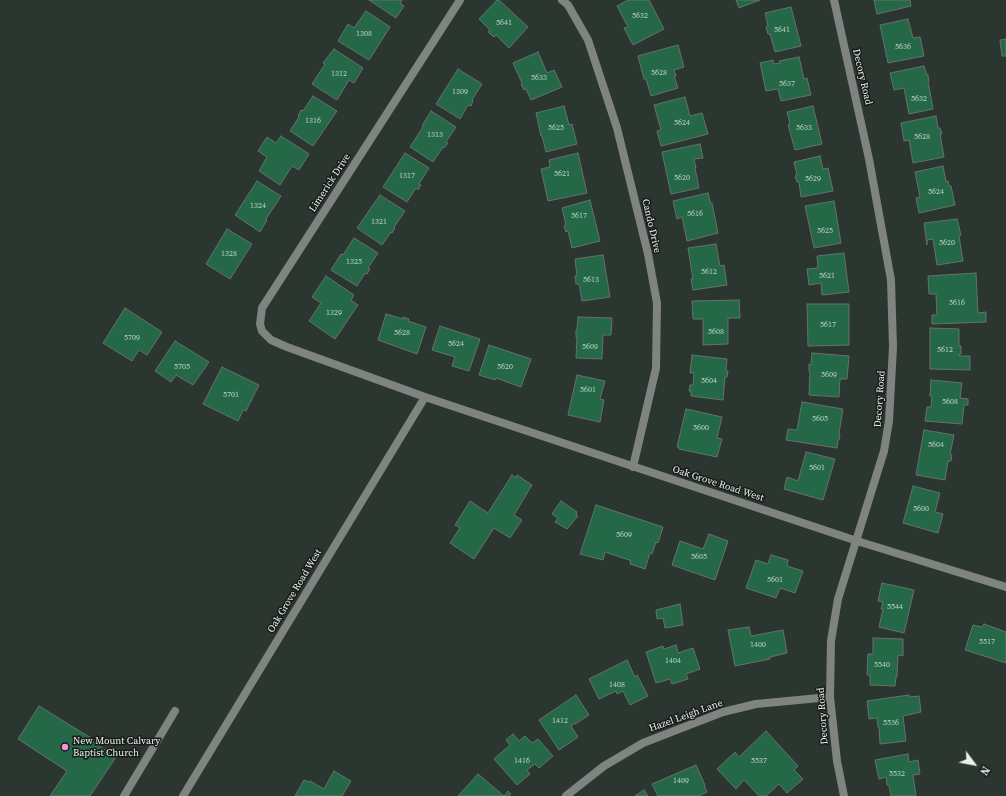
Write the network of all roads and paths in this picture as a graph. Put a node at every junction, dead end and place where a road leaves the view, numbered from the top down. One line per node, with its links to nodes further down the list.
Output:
1 (460, 0): 4 (street, Limerick Drive)
2 (562, 0): 6 (street, Cando Drive)
3 (834, 0): 7 (street, Decory Road)
4 (314, 357): 5 (street, Oak Grove Road West)
5 (425, 397): 6 (street, Oak Grove Road West); 12 (street, Oak Grove Road West)
6 (633, 467): 7 (street, Oak Grove Road West)
7 (857, 541): 8 (street, Oak Grove Road West); 9 (street, Decory Road)
8 (1006, 587)
9 (830, 696): 13 (street, Hazel Leigh Lane); 14 (street, Decory Road)
10 (176, 711): 11 (street)
11 (124, 796)
12 (183, 796)
13 (566, 796)
14 (844, 796)

